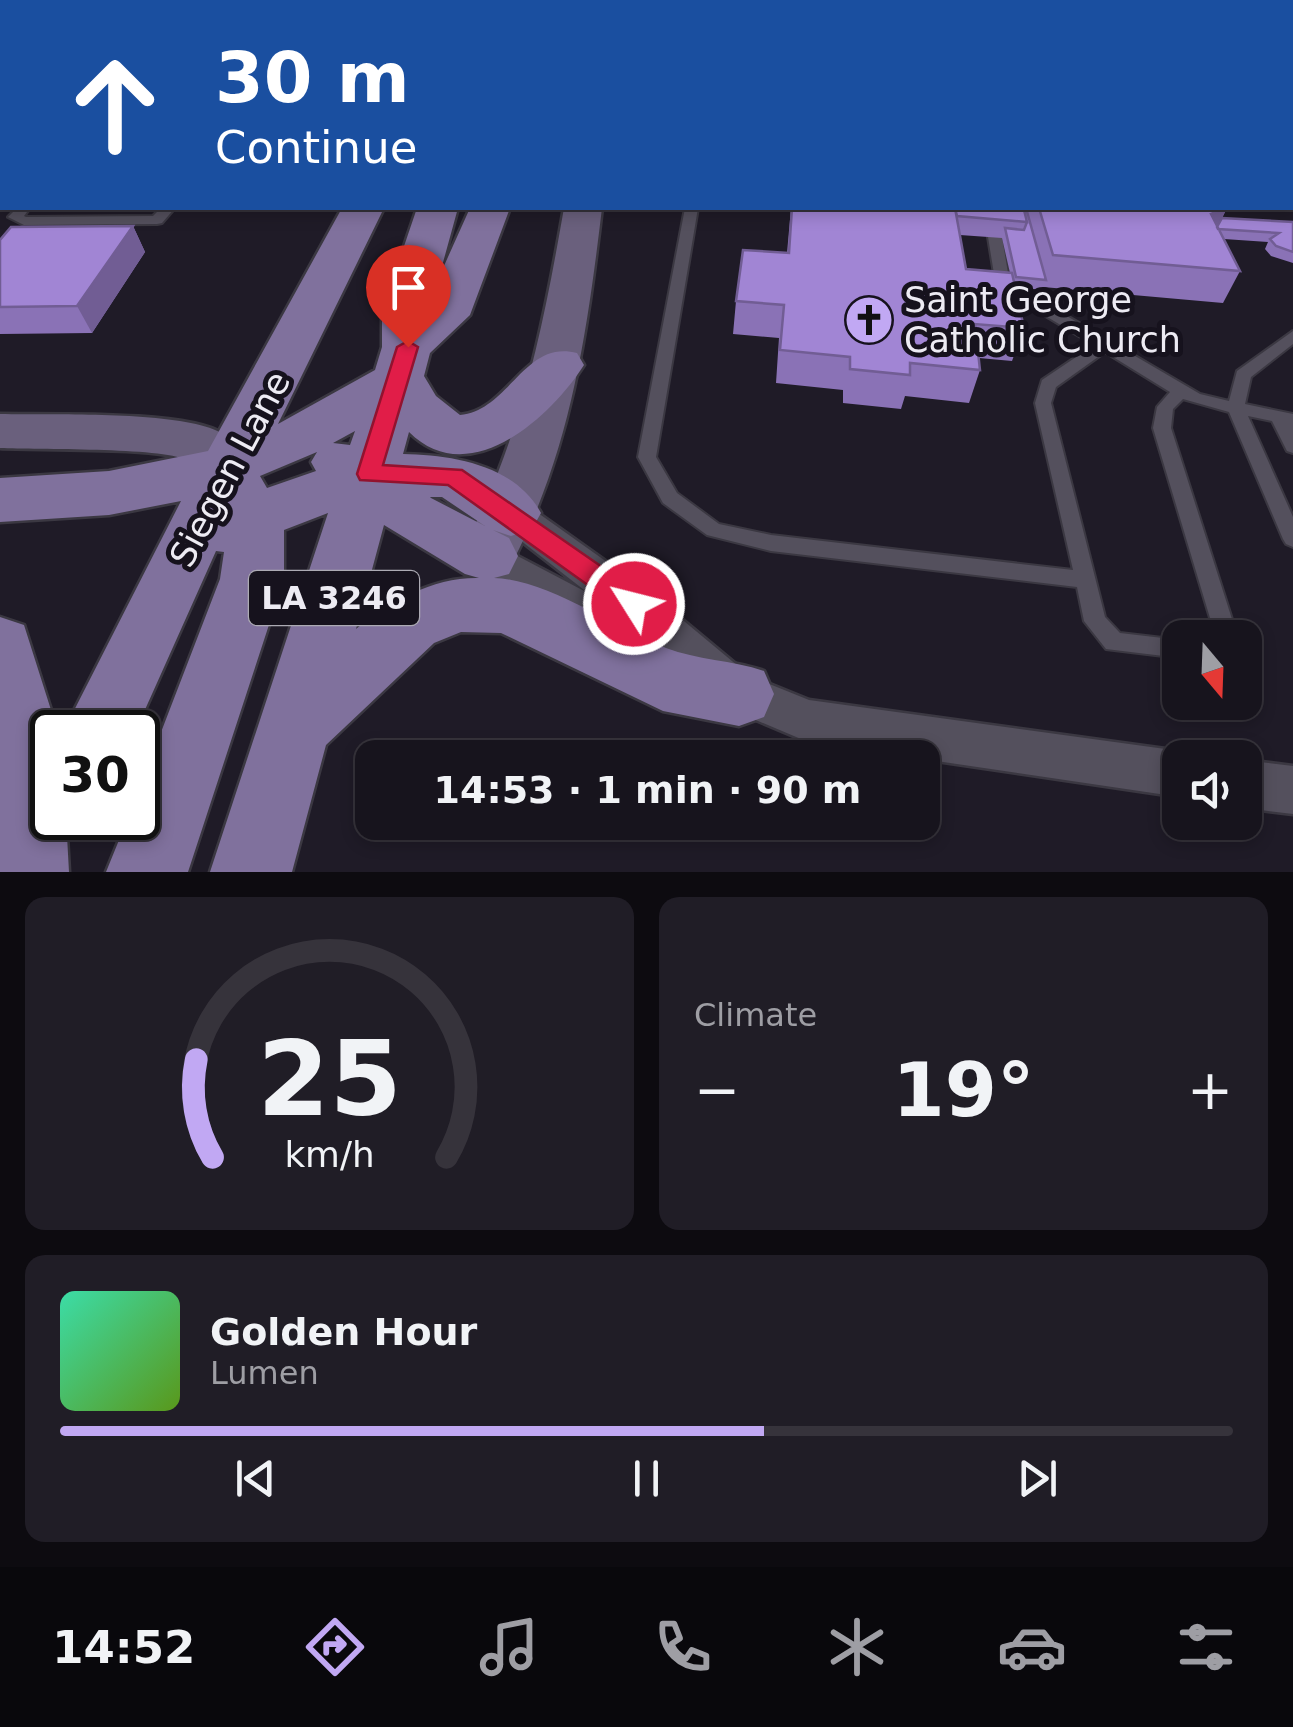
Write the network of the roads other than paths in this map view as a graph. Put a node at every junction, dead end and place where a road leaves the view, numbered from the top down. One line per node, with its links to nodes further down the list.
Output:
1 (22, 210): 2 (lane)
2 (166, 210)
3 (363, 210): 13 (main road, Siegen Lane)
4 (436, 210): 11 (main road, LA 3246)
5 (489, 210): 11 (main road)
6 (583, 210): 12 (street)
7 (690, 210): 25 (lane)
8 (995, 237): 10 (lane)
9 (1291, 341): 15 (lane)
10 (1105, 345): 14 (lane); 25 (lane)
11 (403, 362): 12 (main road); 18 (main road); 20 (main road, LA 3246)
12 (560, 365): 23 (street)
13 (280, 374): 18 (main road); 21 (main road, Siegen Lane)
14 (1180, 392): 15 (lane); 26 (lane)
15 (1236, 408): 16 (lane); 24 (lane)
16 (1286, 419): 19 (lane)
17 (0, 432): 21 (street)
18 (304, 438): 20 (main road); 21 (main road)
19 (1293, 447)
20 (369, 474): 21 (main road); 23 (main road); 31 (main road, LA 3246)
21 (241, 492): 22 (main road); 30 (main road, Siegen Lane); 37 (main road)
22 (0, 500)
23 (499, 534): 29 (street)
24 (1293, 539)
25 (1086, 580): 28 (lane)
26 (1221, 620)
27 (0, 646): 36 (main road)
28 (1162, 646)
29 (739, 694): 31 (main road); 32 (street)
30 (109, 710)
31 (298, 723): 38 (main road, LA 3246)
32 (1162, 771)
33 (1262, 786): 34 (street)
34 (1293, 790)
35 (47, 840): 36 (main road)
36 (30, 872)
37 (146, 872)
38 (251, 872)

